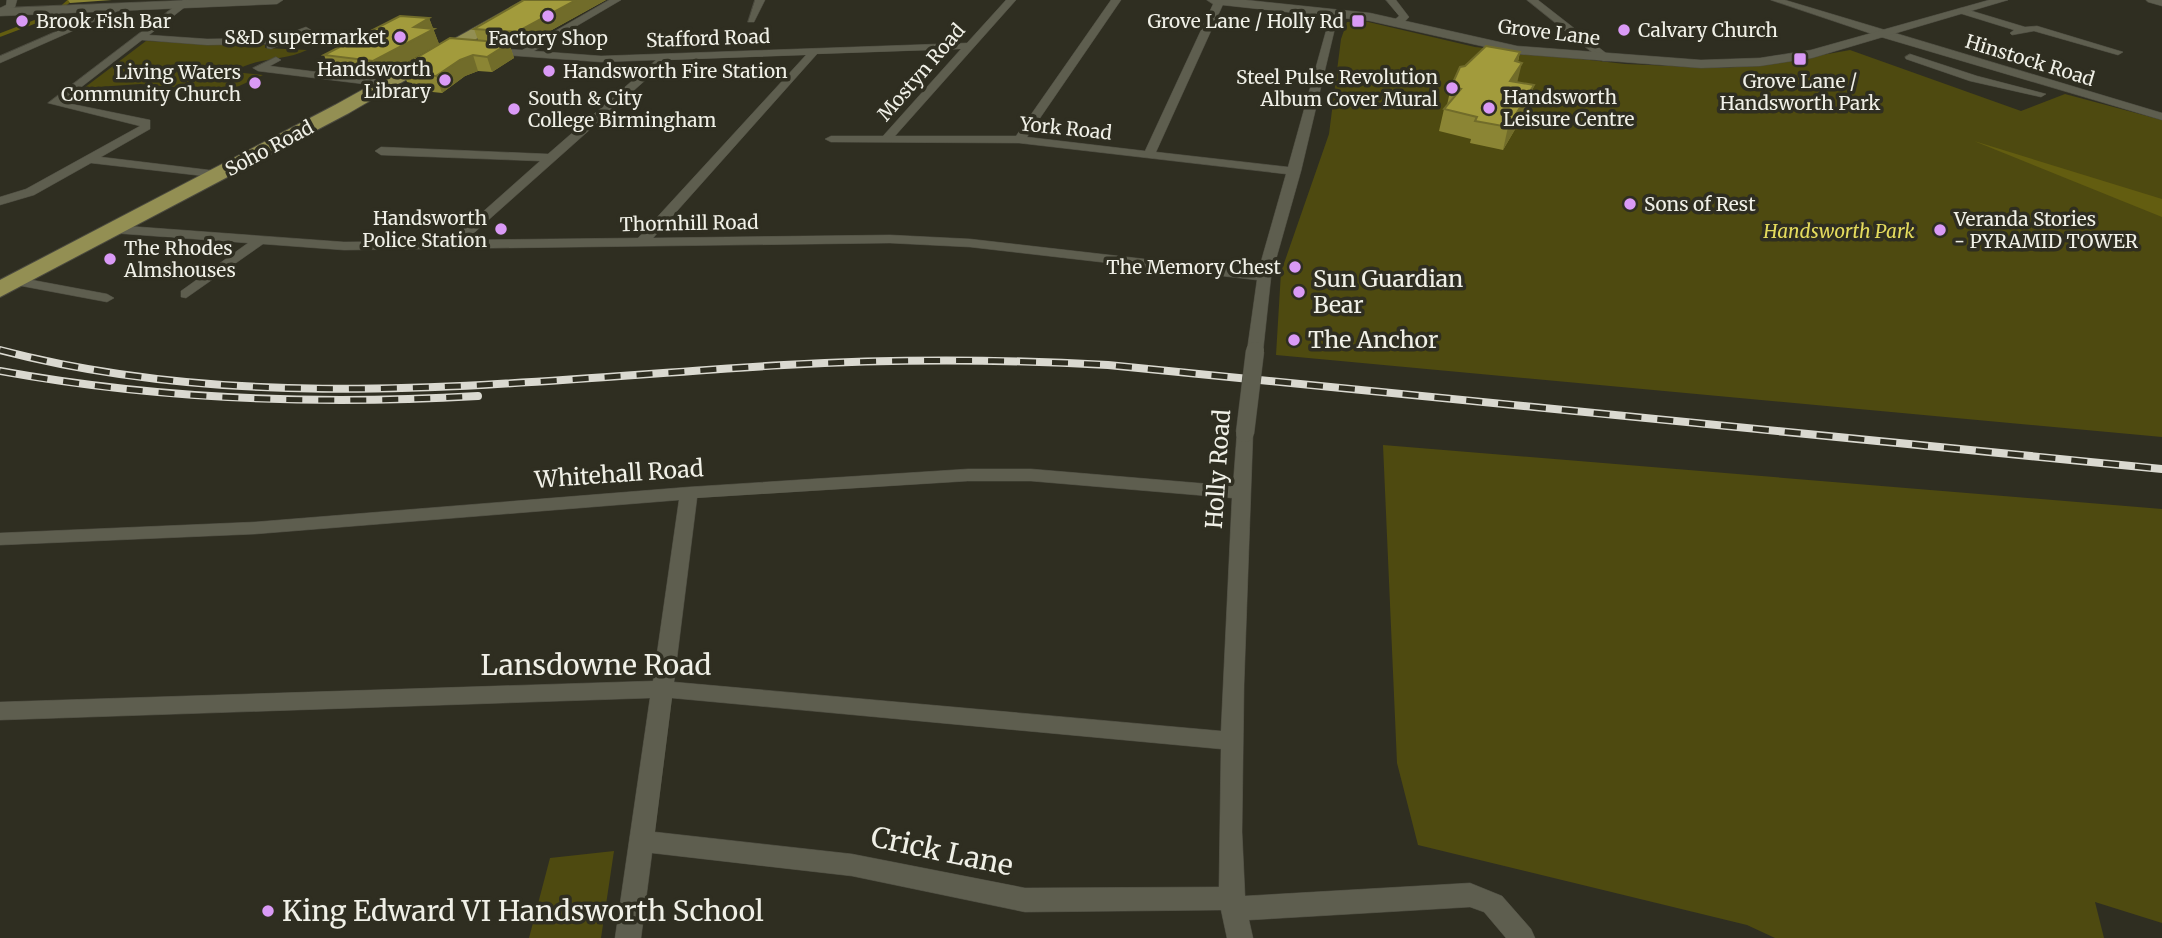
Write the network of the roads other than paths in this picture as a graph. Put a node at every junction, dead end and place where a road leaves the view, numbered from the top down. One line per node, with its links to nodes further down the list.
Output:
1 (12, 0): 19 (street)
2 (276, 0): 15 (street)
3 (535, 0): 27 (highway, Soho Road)
4 (615, 0): 30 (street)
5 (760, 0): 21 (street)
6 (1011, 0): 26 (street, Mostyn Road)
7 (1116, 0): 43 (street)
8 (1213, 0): 9 (street, Grove Lane)
9 (1220, 0): 20 (street, Grove Lane); 45 (street)
10 (1391, 0): 22 (street)
11 (1532, 0): 33 (street)
12 (1776, 0): 24 (street, Hinstock Road)
13 (2002, 0): 17 (street, Grove Lane)
14 (2151, 0): 16 (street)
15 (186, 3): 18 (street); 25 (street)
16 (2162, 3)
17 (1959, 6): 24 (street, Grove Lane); 29 (street)
18 (117, 9): 19 (street); 34 (street)
19 (0, 12)
20 (1336, 13): 22 (street, Grove Lane); 48 (street, Holly Road)
21 (751, 20)
22 (1396, 23): 33 (street, Grove Lane)
23 (306, 30): 25 (street)
24 (1886, 35): 33 (street, Grove Lane); 37 (street, Hinstock Road)
25 (139, 37): 47 (street)
26 (966, 46): 28 (street, Stafford Road); 41 (street, Mostyn Road)
27 (452, 48): 30 (street, Stafford Road); 36 (highway, Soho Road)
28 (814, 52): 32 (street, Stafford Road); 53 (street)
29 (2118, 52)
30 (524, 53): 32 (street, Stafford Road)
31 (1910, 57): 38 (street)
32 (664, 58): 46 (street)
33 (1607, 59)
34 (0, 60)
35 (276, 60): 36 (street)
36 (388, 84): 49 (highway, Soho Road)
37 (2044, 84): 38 (street); 40 (street, Hinstock Road)
38 (2030, 90): 39 (street)
39 (2049, 97)
40 (2162, 117)
41 (887, 138): 42 (street, York Road); 43 (street, York Road)
42 (831, 139)
43 (1019, 140): 45 (street, York Road)
44 (381, 152): 46 (street)
45 (1149, 155): 48 (street, York Road)
46 (548, 158): 54 (street)
47 (90, 159): 49 (street); 50 (street)
48 (1296, 171): 55 (street, Holly Road)
49 (217, 175): 51 (highway, Soho Road)
50 (0, 201)
51 (113, 229): 52 (street, Thornhill Road); 56 (highway, Soho Road)
52 (258, 242): 54 (street, Thornhill Road); 57 (street)
53 (641, 243): 54 (street, Thornhill Road); 55 (street, Thornhill Road)
54 (453, 245)
55 (1264, 277): 60 (street, Holly Road, bridge)
56 (8, 286): 58 (street)
57 (202, 296)
58 (107, 298)
59 (689, 493): 60 (street, Whitehall Road); 61 (street, Whitehall Road); 62 (street)
60 (1241, 493): 64 (street, Holly Road)
61 (0, 539)
62 (660, 689): 63 (street, Lansdowne Road); 64 (street, Lansdowne Road); 65 (street)
63 (0, 711)
64 (1232, 741): 66 (street, Holly Road)
65 (642, 841): 66 (street, Crick Lane); 67 (street)
66 (1232, 903): 68 (street, Holly Road); 69 (street, Crick Lane)
67 (628, 938)
68 (1240, 938)
69 (1522, 938)

